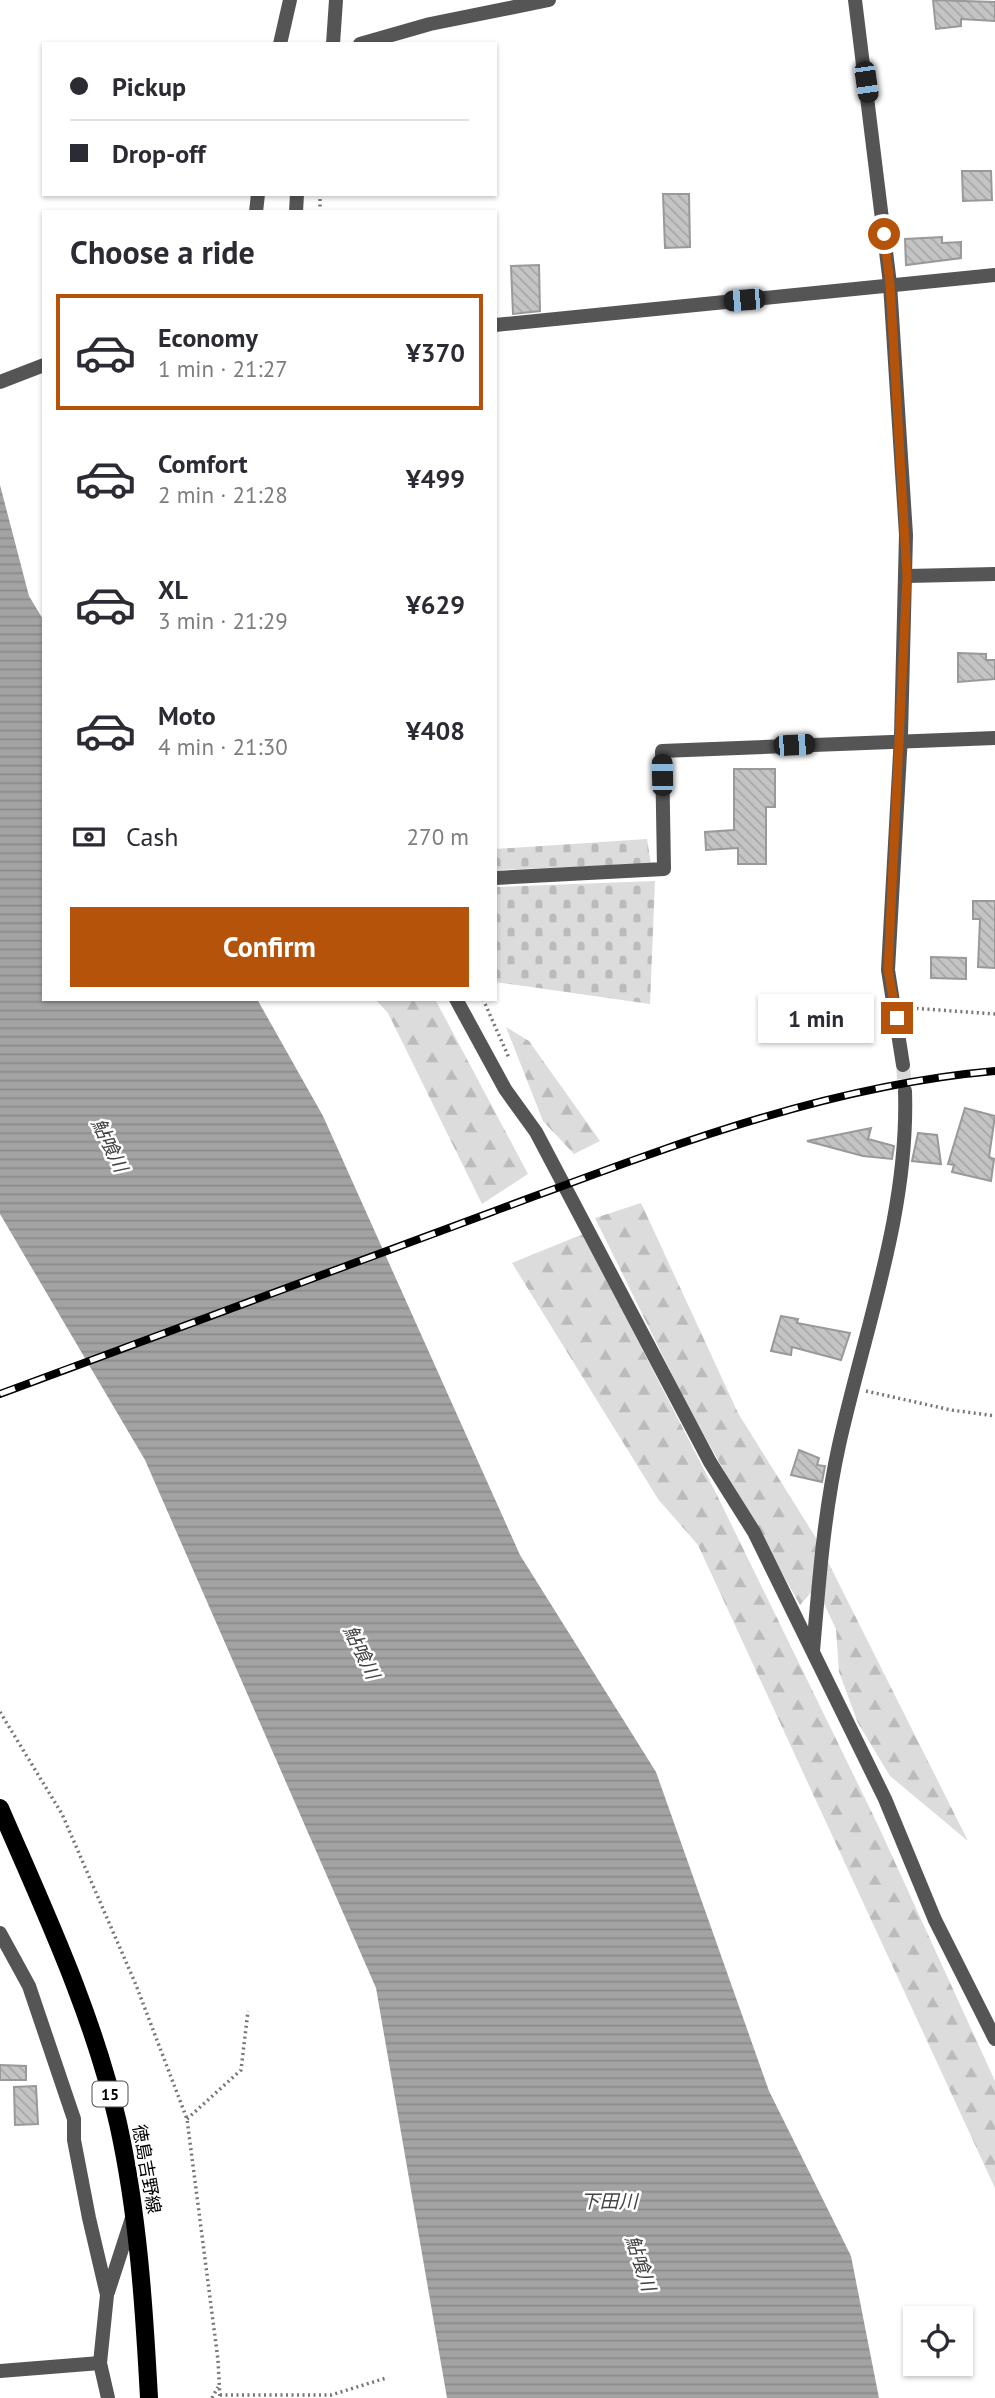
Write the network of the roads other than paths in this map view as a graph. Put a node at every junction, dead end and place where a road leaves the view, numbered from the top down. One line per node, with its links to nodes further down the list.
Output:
1 (290, 0): 5 (street)
2 (336, 0): 6 (street)
3 (549, 0): 7 (street)
4 (855, 0): 9 (street)
5 (280, 42)
6 (333, 42)
7 (367, 42)
8 (995, 275): 9 (street)
9 (890, 284): 10 (street); 14 (street)
10 (497, 325)
11 (42, 366): 12 (street)
12 (0, 382)
13 (995, 574): 14 (street)
14 (907, 576): 16 (street)
15 (995, 738): 16 (street)
16 (901, 740): 17 (street); 19 (street)
17 (497, 878)
18 (458, 1001): 21 (street)
19 (902, 1065)
20 (905, 1091): 21 (street)
21 (813, 1652): 26 (street)
22 (0, 1808): 24 (main road, 徳島吉野線 / 15)
23 (0, 1839): 24 (main road, 徳島吉野線 / 15)
24 (31, 1879): 27 (main road, 徳島吉野線 / 15)
25 (0, 1933): 28 (street)
26 (995, 2039)
27 (134, 2210): 28 (street); 32 (main road, 徳島吉野線 / 15)
28 (107, 2295): 29 (street)
29 (100, 2363): 30 (street); 31 (street)
30 (0, 2371)
31 (108, 2398)
32 (149, 2398)

